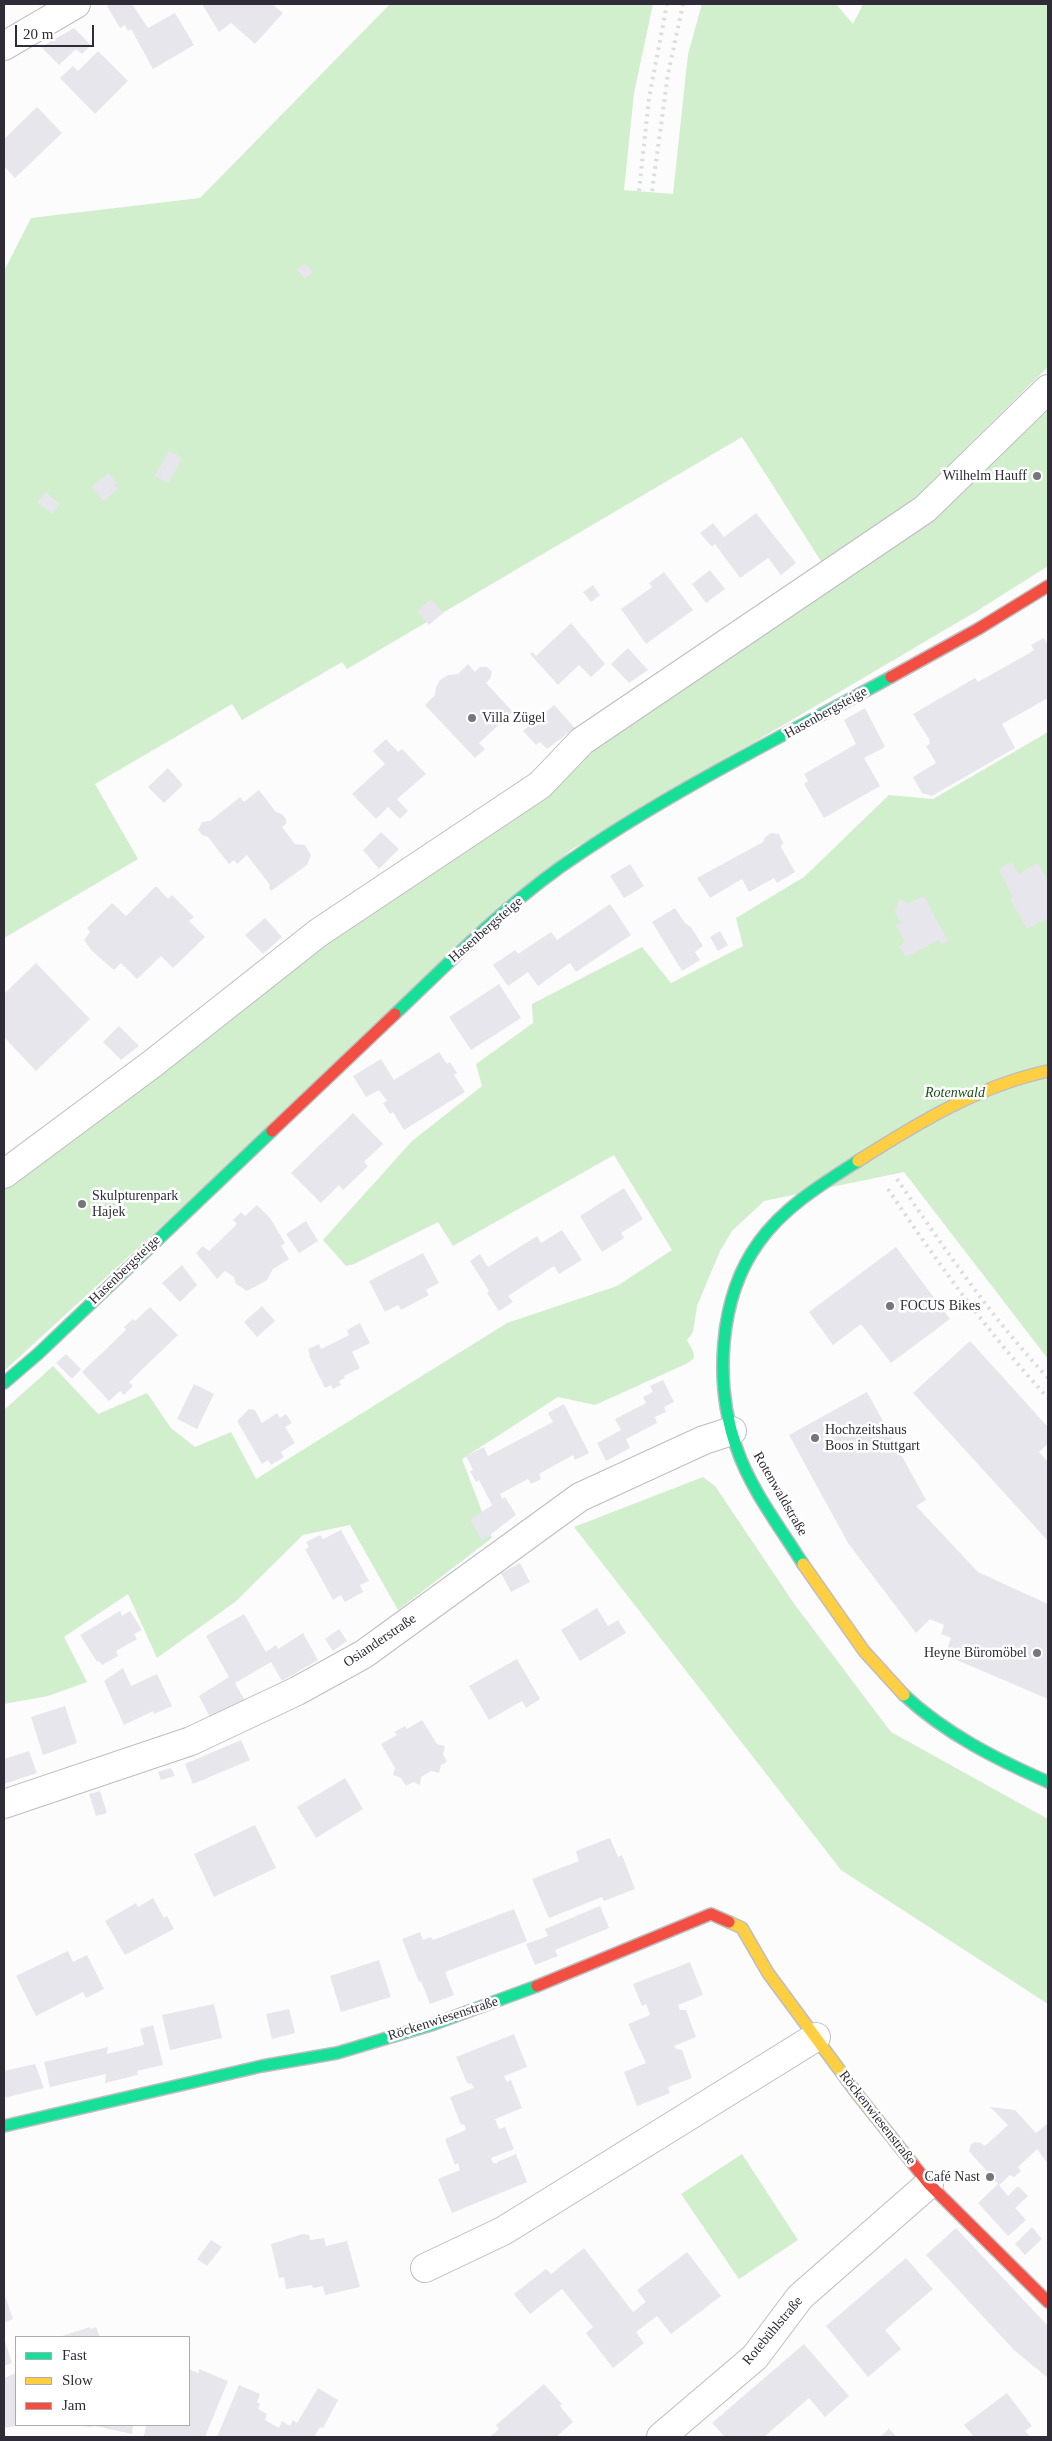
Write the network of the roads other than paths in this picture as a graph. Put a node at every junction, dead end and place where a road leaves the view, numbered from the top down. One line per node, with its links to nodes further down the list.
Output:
1 (76, 4): 2 (street)
2 (4, 46)
3 (1048, 389): 6 (street)
4 (1048, 586): 7 (street, Hasenbergsteige)
5 (1048, 1071): 8 (street, Rotenwaldstraße)
6 (4, 1174)
7 (4, 1383)
8 (732, 1431): 9 (street, Rotenwaldstraße); 10 (street, Osianderstraße)
9 (1048, 1782)
10 (4, 1804)
11 (816, 2037): 12 (street, Röckenwiesenstraße); 13 (street, Röckenwiesenstraße); 14 (street)
12 (4, 2126)
13 (929, 2184): 15 (street, Röckenwiesenstraße); 16 (street, Rotebühlstraße)
14 (425, 2268)
15 (1048, 2302)
16 (661, 2437)

